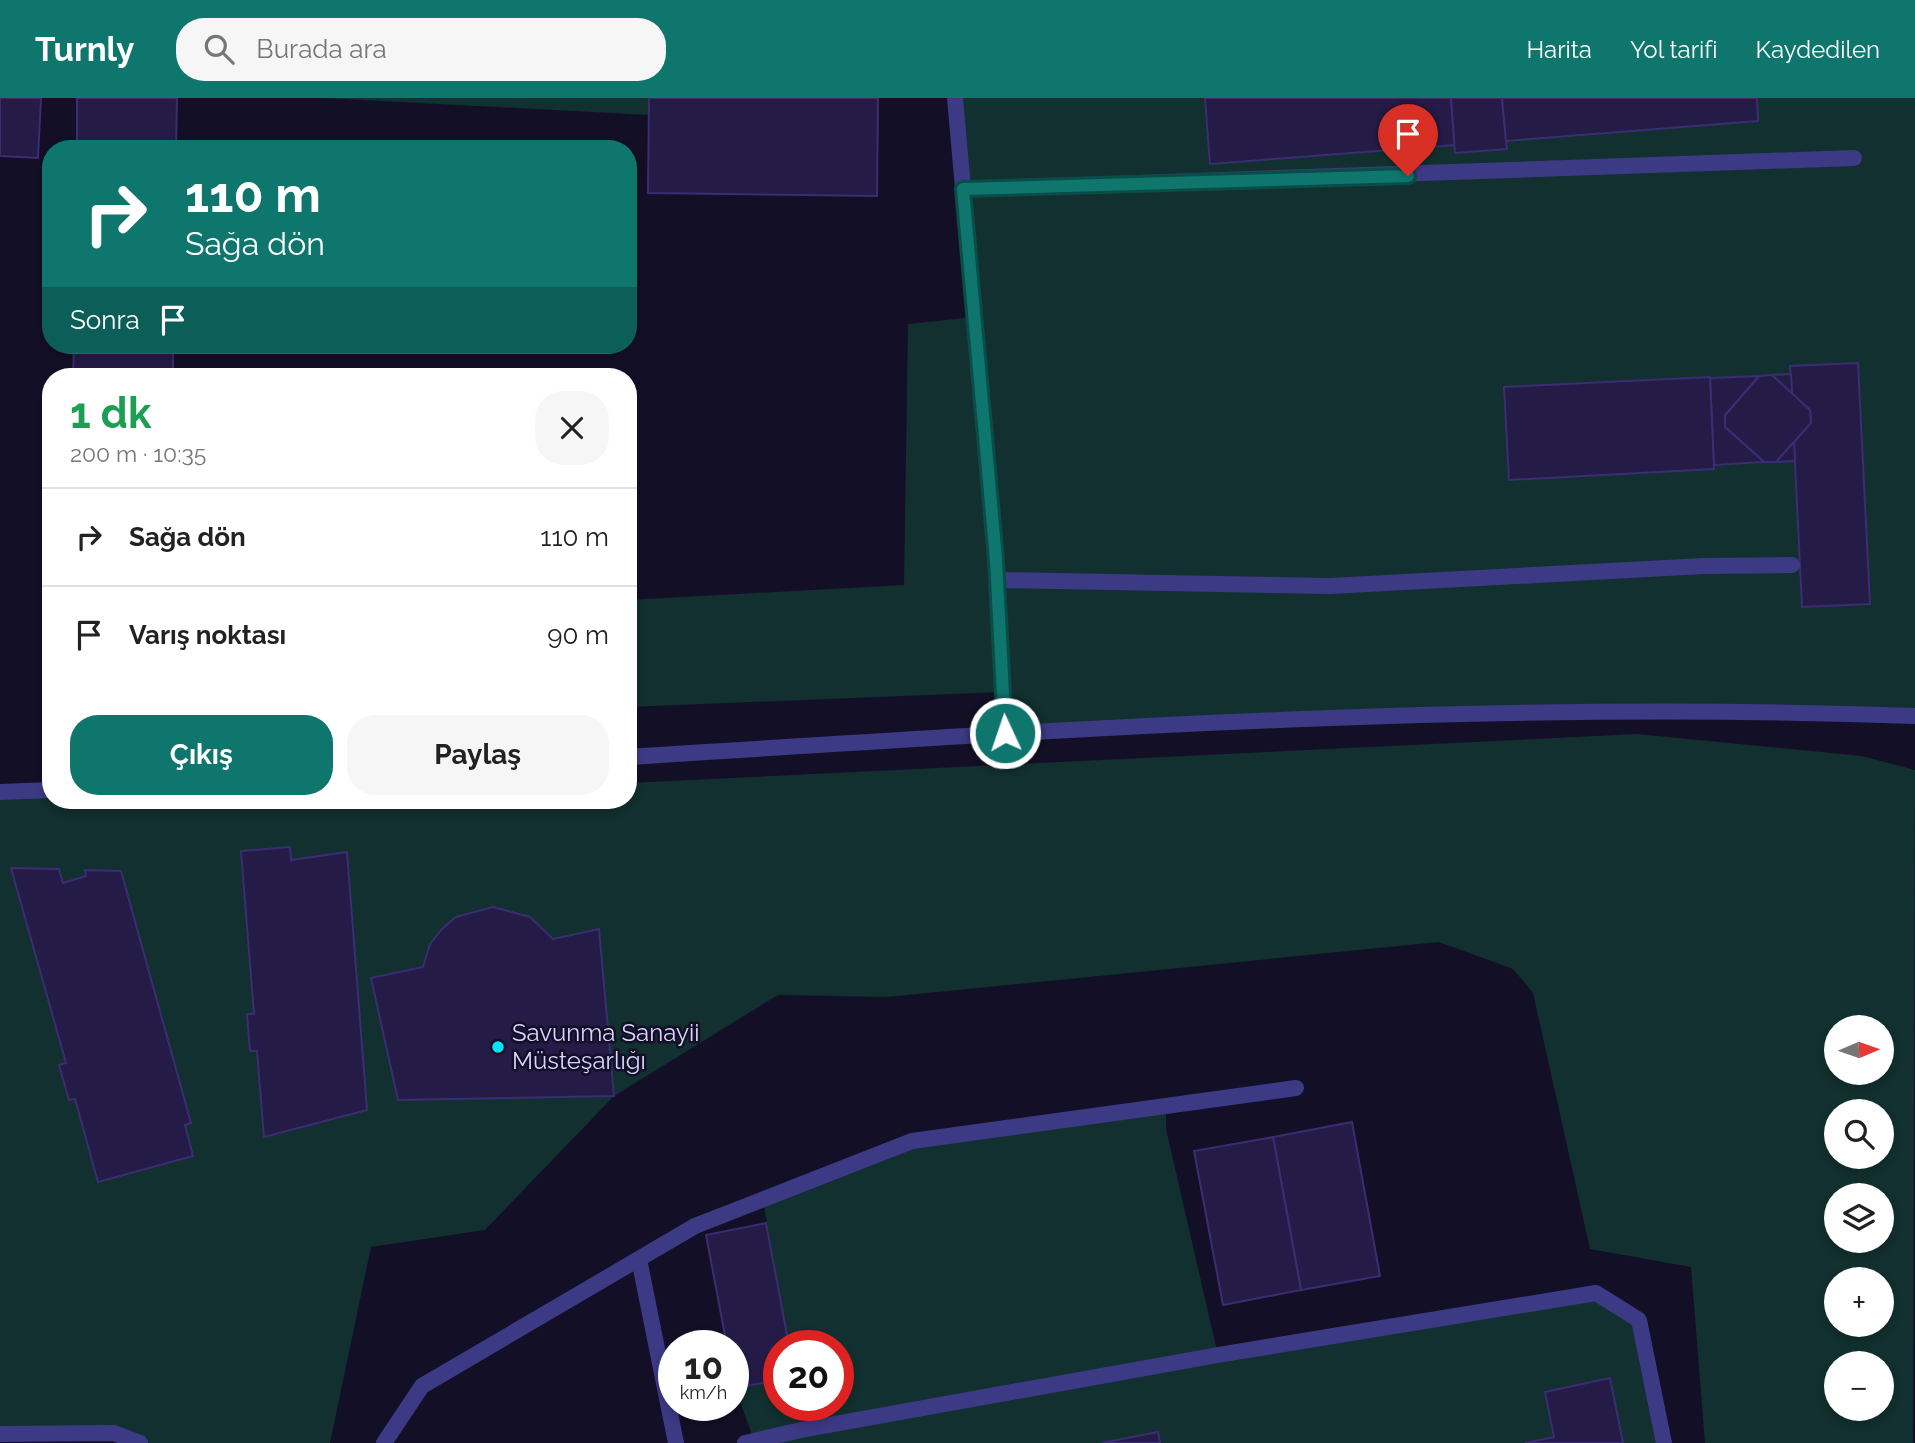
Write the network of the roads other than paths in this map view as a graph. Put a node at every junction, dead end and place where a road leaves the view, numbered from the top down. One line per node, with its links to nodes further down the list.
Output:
1 (955, 98): 3 (lane)
2 (1854, 158): 3 (lane)
3 (963, 189): 5 (lane)
4 (1792, 565): 5 (lane)
5 (997, 580): 7 (lane)
6 (1915, 716): 7 (lane)
7 (1005, 733): 8 (lane)
8 (637, 756)
9 (42, 790): 10 (lane)
10 (0, 792)
11 (1296, 1088): 12 (lane)
12 (639, 1259): 15 (lane); 16 (lane)
13 (0, 1434): 14 (lane)
14 (140, 1443)
15 (384, 1443)
16 (676, 1443)
17 (745, 1443): 18 (lane)
18 (1664, 1443)

